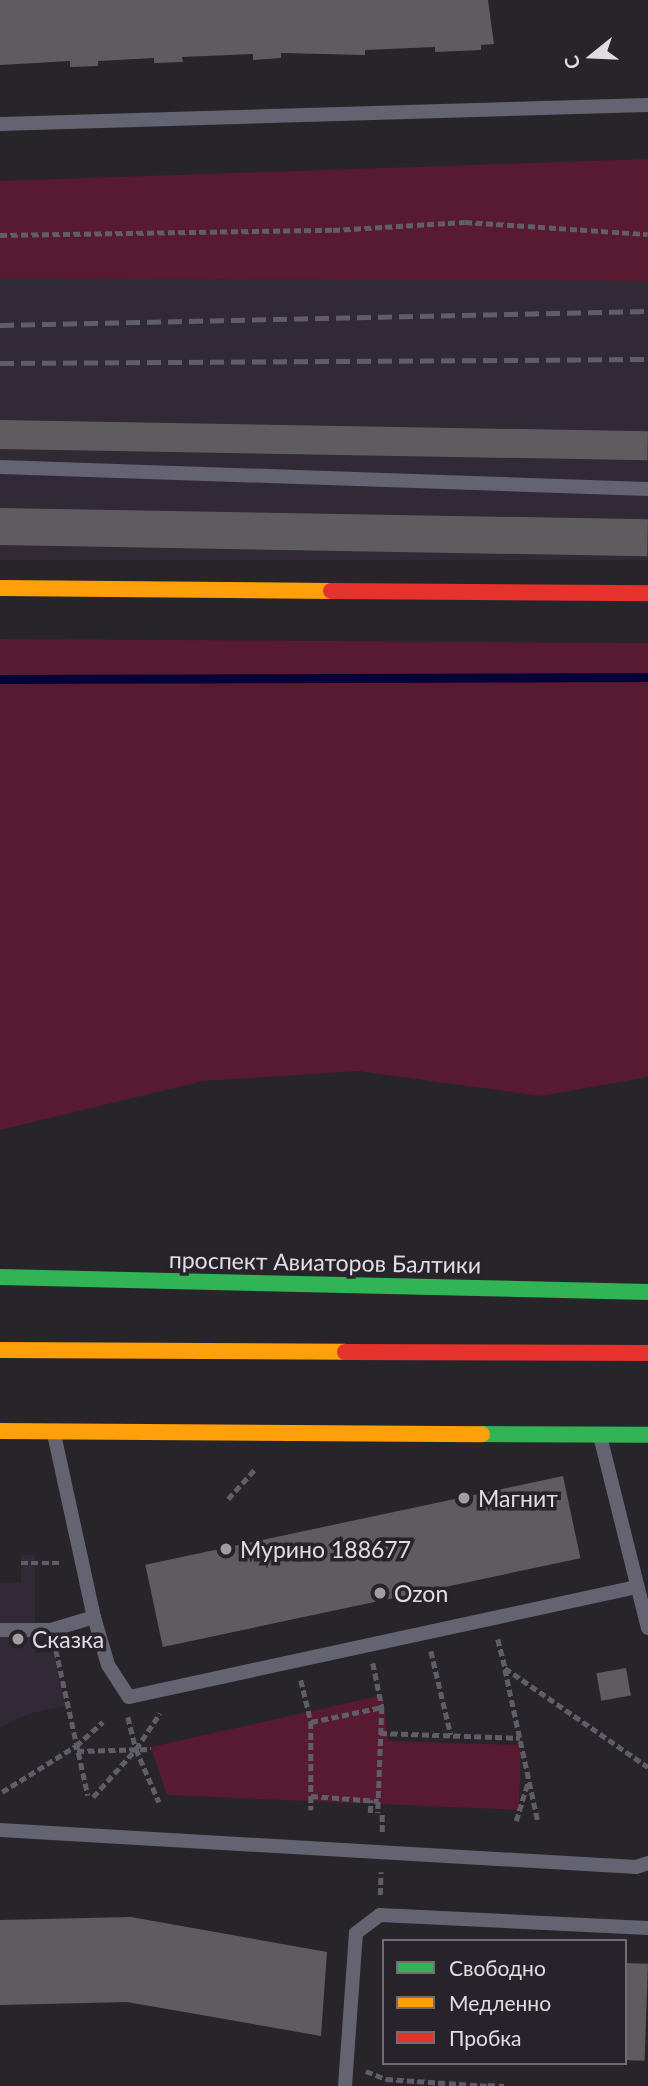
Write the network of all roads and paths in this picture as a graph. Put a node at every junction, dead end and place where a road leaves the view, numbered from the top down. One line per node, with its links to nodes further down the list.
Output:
1 (648, 105): 2 (lane)
2 (0, 124)
3 (648, 234): 4 (path)
4 (0, 235)
5 (0, 467): 6 (lane)
6 (648, 489)
7 (0, 589): 8 (street)
8 (648, 593)
9 (0, 1278): 10 (street, проспект Авиаторов Балтики)
10 (648, 1292)
11 (0, 1350): 12 (street)
12 (648, 1353)
13 (0, 1431): 14 (street)
14 (53, 1431): 15 (street); 22 (lane)
15 (600, 1435): 16 (street); 21 (lane)
16 (648, 1435)
17 (258, 1464): 18 (path)
18 (228, 1499)
19 (21, 1563): 20 (path)
20 (66, 1563)
21 (637, 1587): 23 (lane); 24 (lane)
22 (94, 1617): 25 (lane); 26 (lane)
23 (492, 1619): 26 (lane); 28 (path)
24 (648, 1629)
25 (0, 1630)
26 (426, 1634): 33 (path)
27 (56, 1649): 35 (path)
28 (505, 1668): 34 (path); 38 (path)
29 (162, 1710): 36 (path)
30 (128, 1717): 36 (path)
31 (103, 1722): 35 (path)
32 (380, 1733): 33 (path); 41 (path); 43 (path)
33 (451, 1735): 34 (path)
34 (520, 1738): 39 (path)
35 (77, 1749): 36 (path); 36 (path); 40 (path)
36 (136, 1749): 37 (path); 44 (path)
37 (151, 1749)
38 (648, 1767)
39 (529, 1781): 48 (path); 49 (path)
40 (2, 1792)
41 (311, 1796): 42 (path); 45 (path)
42 (371, 1800): 43 (path); 46 (path)
43 (379, 1801): 47 (path)
44 (159, 1802)
45 (311, 1810)
46 (370, 1813)
47 (378, 1813)
48 (516, 1821)
49 (538, 1822)
50 (0, 1830): 51 (lane)
51 (648, 1863)
52 (648, 1928): 56 (lane)
53 (366, 2056): 54 (path)
54 (365, 2070): 55 (path); 57 (path)
55 (365, 2078)
56 (345, 2086)
57 (488, 2086): 58 (path)
58 (504, 2086)

